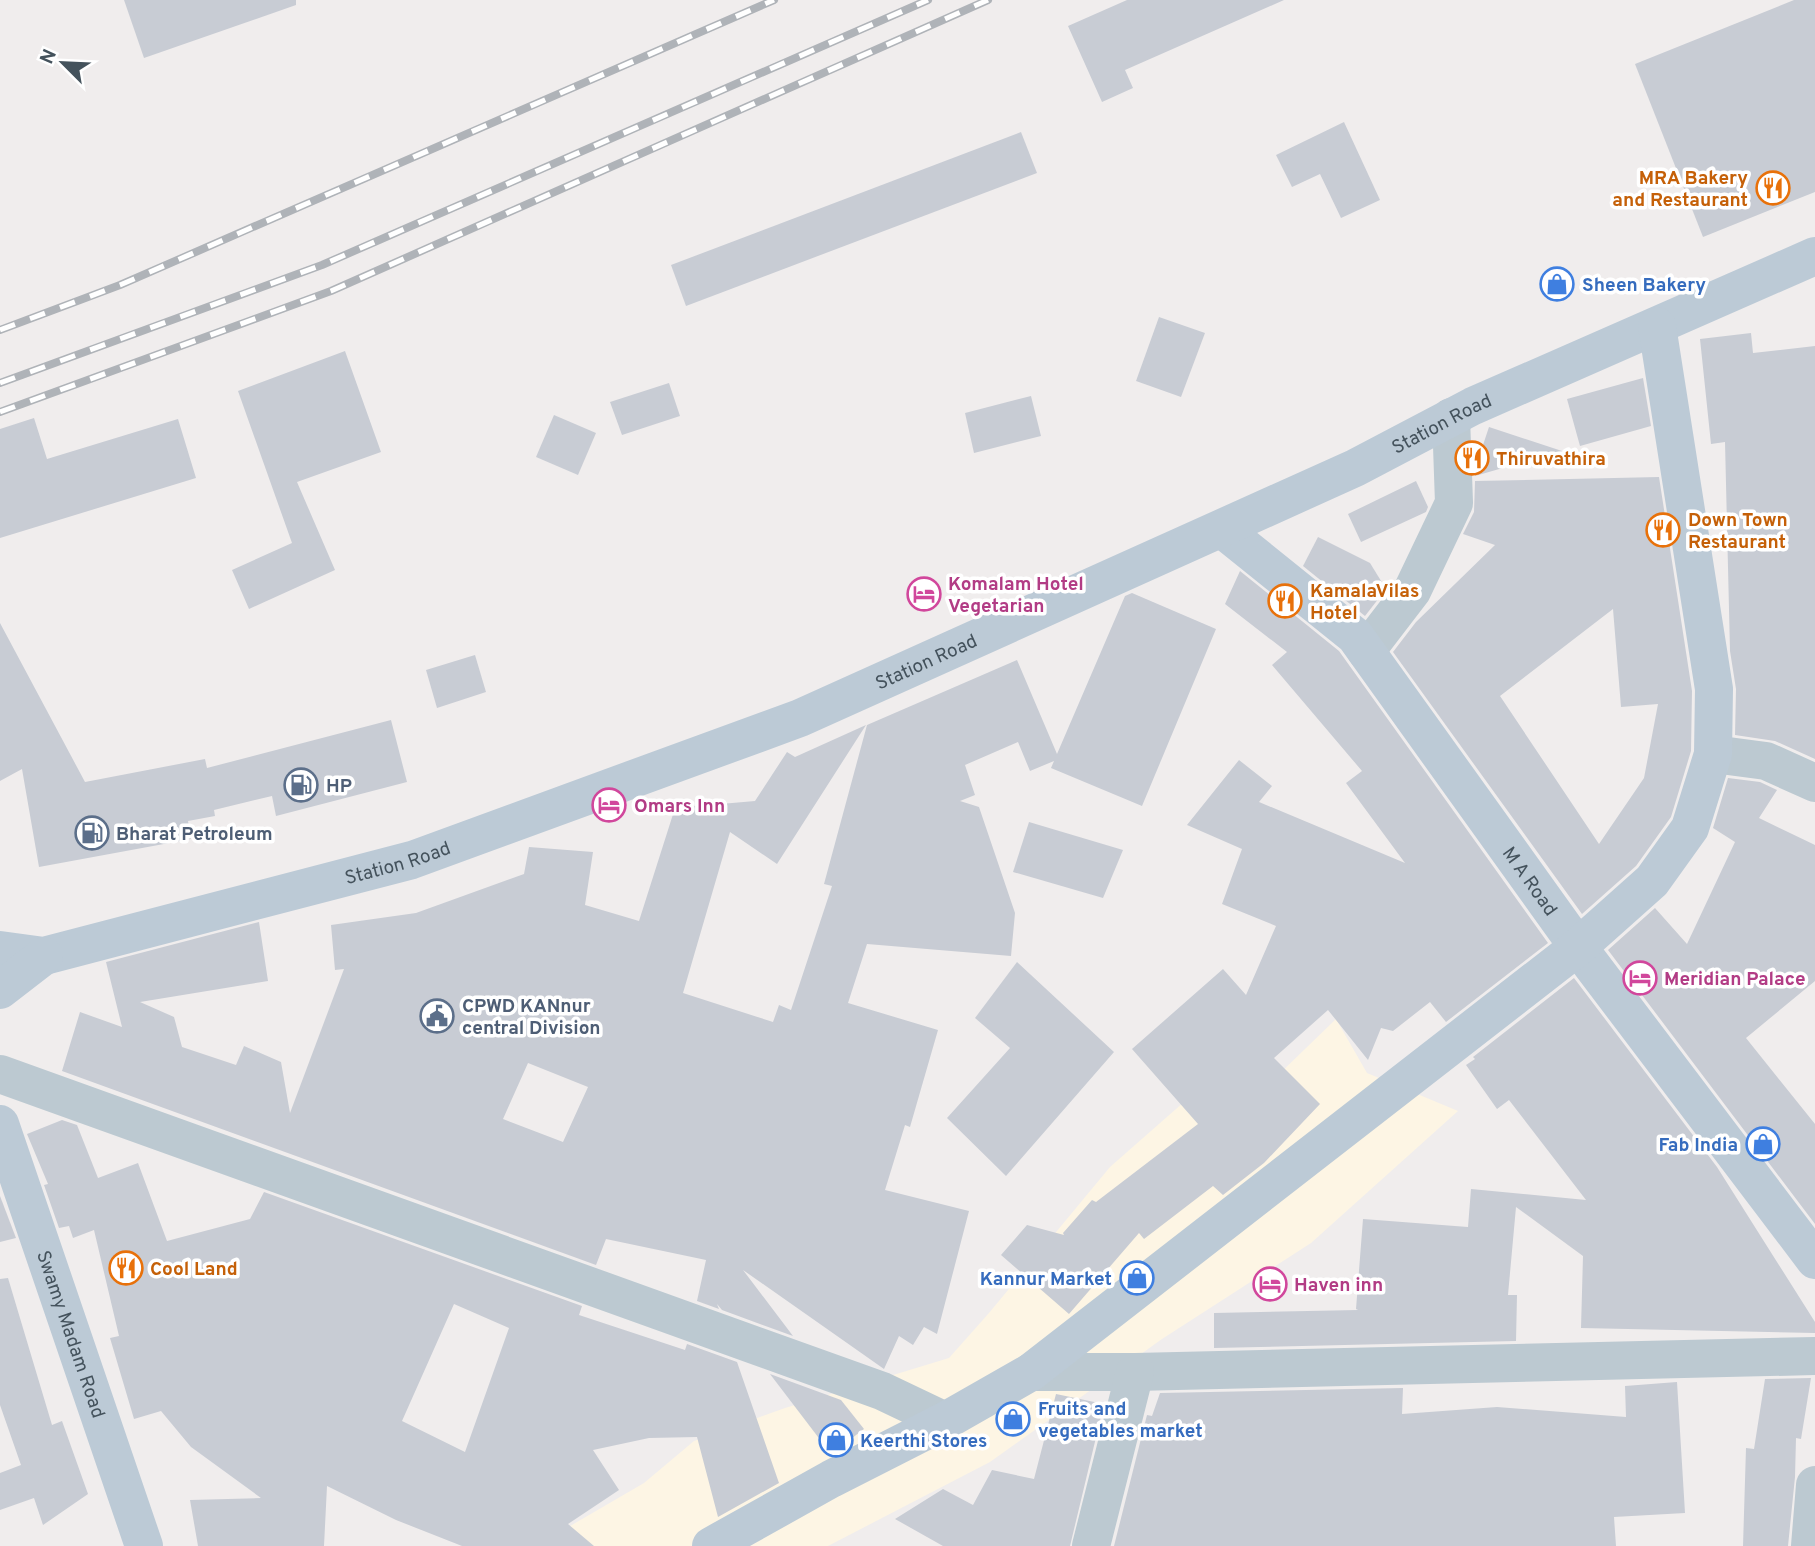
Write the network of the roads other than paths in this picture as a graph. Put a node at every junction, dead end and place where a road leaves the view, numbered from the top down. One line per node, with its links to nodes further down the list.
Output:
1 (1815, 256): 2 (main road, Station Road)
2 (1657, 326): 3 (main road, Station Road); 6 (main road)
3 (1451, 417): 4 (main road, Station Road); 5 (street)
4 (1222, 529): 5 (main road, M A Road); 10 (main road, Station Road)
5 (1366, 650): 8 (main road, M A Road)
6 (1713, 754): 7 (street); 8 (main road)
7 (1815, 783)
8 (1578, 947): 14 (main road, M A Road); 16 (main road)
9 (0, 950): 10 (main road, Station Road)
10 (44, 956): 11 (main road)
11 (0, 990)
12 (0, 1074): 18 (street)
13 (0, 1124): 20 (main road, Swamy Madam Road)
14 (1815, 1260)
15 (1815, 1356): 17 (street)
16 (1031, 1372): 17 (street); 18 (main road)
17 (1135, 1372): 22 (street)
18 (946, 1421): 21 (main road)
19 (1815, 1485): 23 (street)
20 (144, 1546)
21 (712, 1546)
22 (1091, 1546)
23 (1810, 1546)

